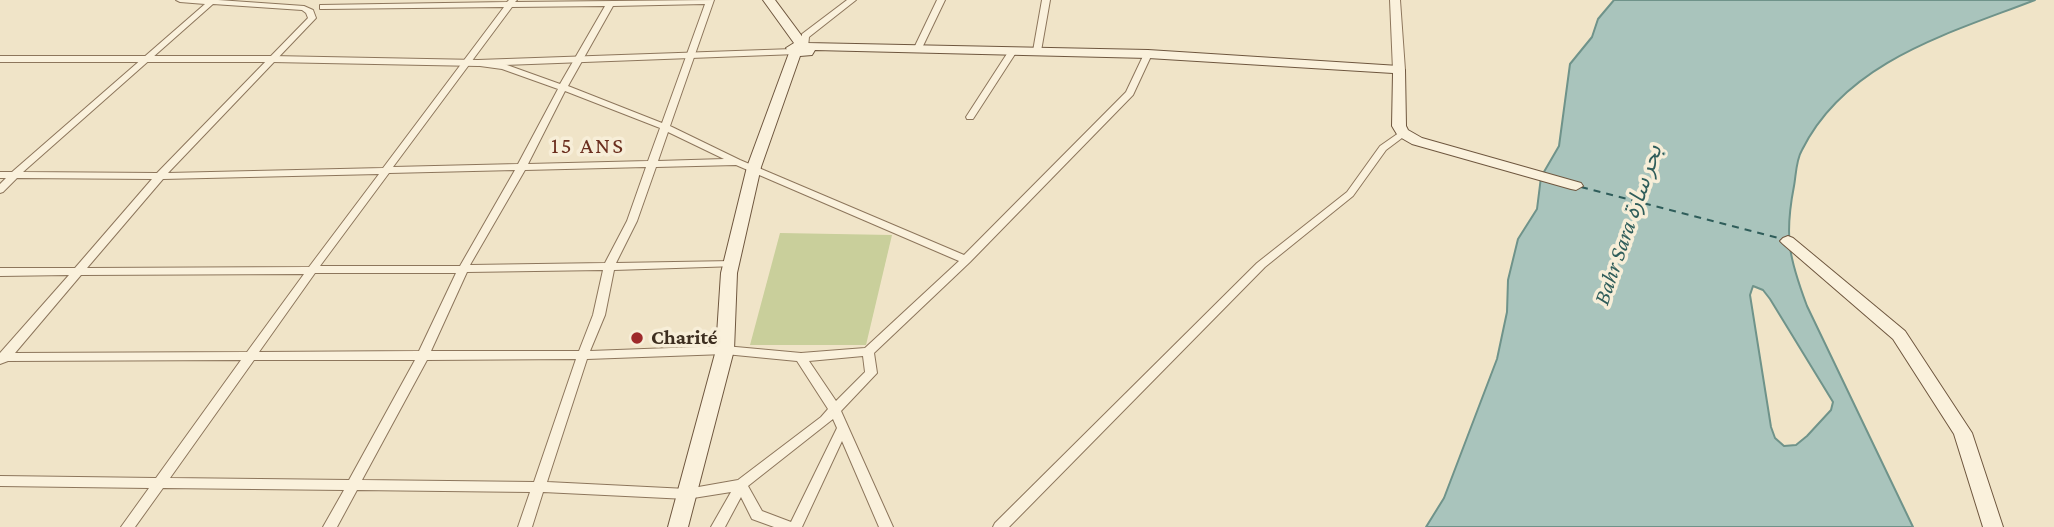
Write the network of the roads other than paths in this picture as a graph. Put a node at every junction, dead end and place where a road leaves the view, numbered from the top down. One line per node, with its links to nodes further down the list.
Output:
1 (180, 0): 2 (street)
2 (214, 0): 12 (street); 21 (street)
3 (769, 0): 13 (main road)
4 (852, 0): 13 (street)
5 (941, 0): 14 (street)
6 (1046, 0): 16 (street)
7 (1395, 0): 24 (street)
8 (709, 1): 10 (street); 18 (street)
9 (511, 2): 10 (street); 11 (street); 23 (street)
10 (611, 2): 19 (street)
11 (325, 4): 12 (street)
12 (312, 18): 22 (street)
13 (800, 48): 14 (main road); 18 (street); 31 (main road)
14 (918, 48): 15 (main road)
15 (1013, 51): 16 (main road); 26 (street)
16 (1037, 51): 17 (main road)
17 (1148, 54): 24 (main road); 40 (street)
18 (689, 55): 19 (street); 27 (street)
19 (578, 58): 23 (street); 25 (street)
20 (0, 59): 21 (street)
21 (149, 59): 22 (street); 35 (street)
22 (272, 59): 23 (street); 36 (street)
23 (473, 62): 25 (street); 33 (street)
24 (1399, 70): 28 (main road)
25 (565, 88): 27 (street); 32 (street)
26 (971, 117)
27 (667, 128): 29 (street); 30 (street)
28 (1403, 133): 37 (main road); 70 (street)
29 (737, 162): 30 (street); 31 (street)
30 (652, 163): 32 (street); 42 (street)
31 (754, 167): 40 (street); 41 (main road)
32 (522, 168): 33 (street); 43 (street)
33 (387, 170): 36 (street); 44 (street)
34 (0, 175): 35 (street)
35 (14, 175): 36 (street); 38 (street)
36 (160, 176): 45 (street)
37 (1576, 186)
38 (0, 190)
39 (1788, 241): 71 (main road)
40 (966, 260): 48 (street)
41 (733, 264): 42 (street); 47 (main road)
42 (609, 266): 43 (street); 49 (street)
43 (463, 269): 44 (street); 50 (street)
44 (312, 270): 45 (street); 51 (street)
45 (78, 271): 46 (street); 53 (street)
46 (0, 272)
47 (725, 350): 49 (street); 52 (street); 61 (main road)
48 (868, 352): 52 (street); 54 (street)
49 (583, 355): 50 (street); 60 (street)
50 (423, 356): 51 (street); 59 (street)
51 (251, 357): 53 (street); 57 (street)
52 (801, 357): 54 (street)
53 (1, 359)
54 (835, 410): 55 (street); 58 (street)
55 (843, 427): 68 (street); 69 (street)
56 (0, 481): 57 (street)
57 (159, 484): 59 (street); 62 (street)
58 (741, 485): 61 (street); 66 (street); 67 (street)
59 (352, 486): 60 (street); 63 (street)
60 (539, 486): 61 (street); 64 (street)
61 (687, 494): 65 (main road)
62 (128, 527)
63 (330, 527)
64 (525, 527)
65 (678, 527)
66 (718, 527)
67 (789, 527)
68 (795, 527)
69 (886, 527)
70 (1000, 527)
71 (1993, 527)

